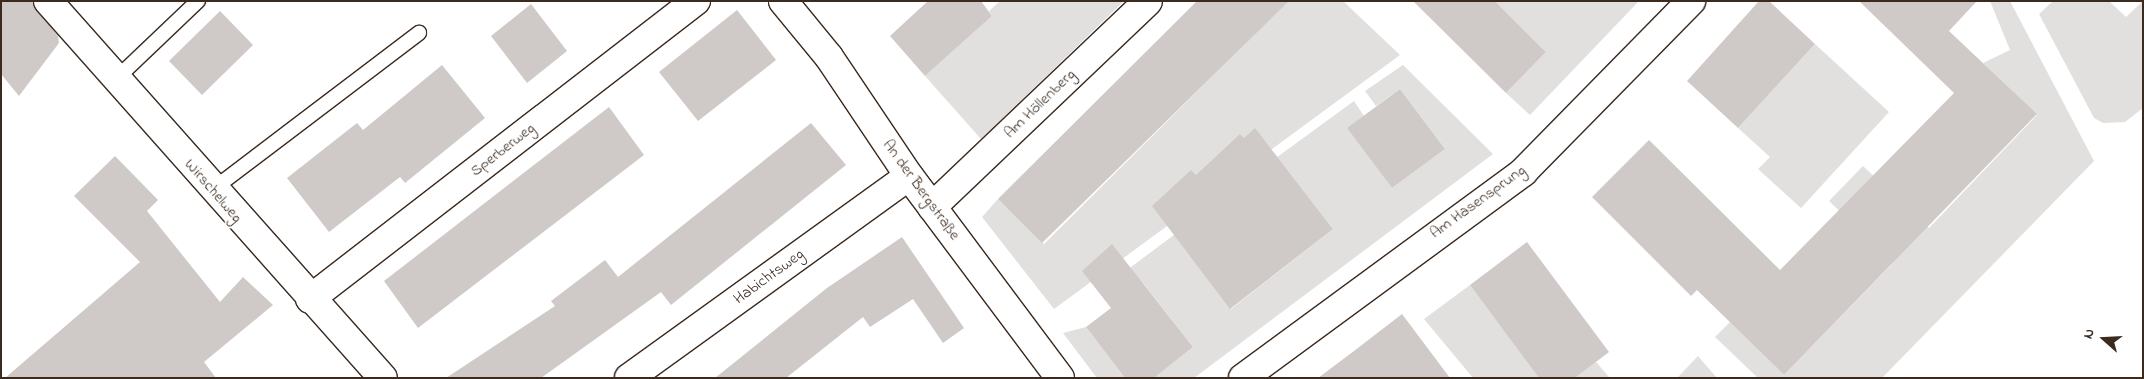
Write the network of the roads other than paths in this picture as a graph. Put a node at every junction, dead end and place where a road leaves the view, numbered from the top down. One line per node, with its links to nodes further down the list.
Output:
1 (48, 1): 8 (street, Wirschelweg)
2 (198, 1): 8 (lane)
3 (696, 1): 12 (street, Sperberweg)
4 (783, 1): 9 (street, An der Bergstraße)
5 (1148, 1): 11 (street, Am Höllenberg)
6 (1692, 1): 16 (street, Am Hasensprung)
7 (419, 33): 10 (lane)
8 (116, 79): 10 (street, Wirschelweg)
9 (909, 176): 11 (street, An der Bergstraße); 14 (street, Habichtsweg)
10 (212, 190): 12 (street, Wirschelweg)
11 (932, 207): 15 (street, An der Bergstraße)
12 (310, 299): 13 (street, Wirschelweg)
13 (383, 378)
14 (629, 378)
15 (1060, 378)
16 (1243, 378)

